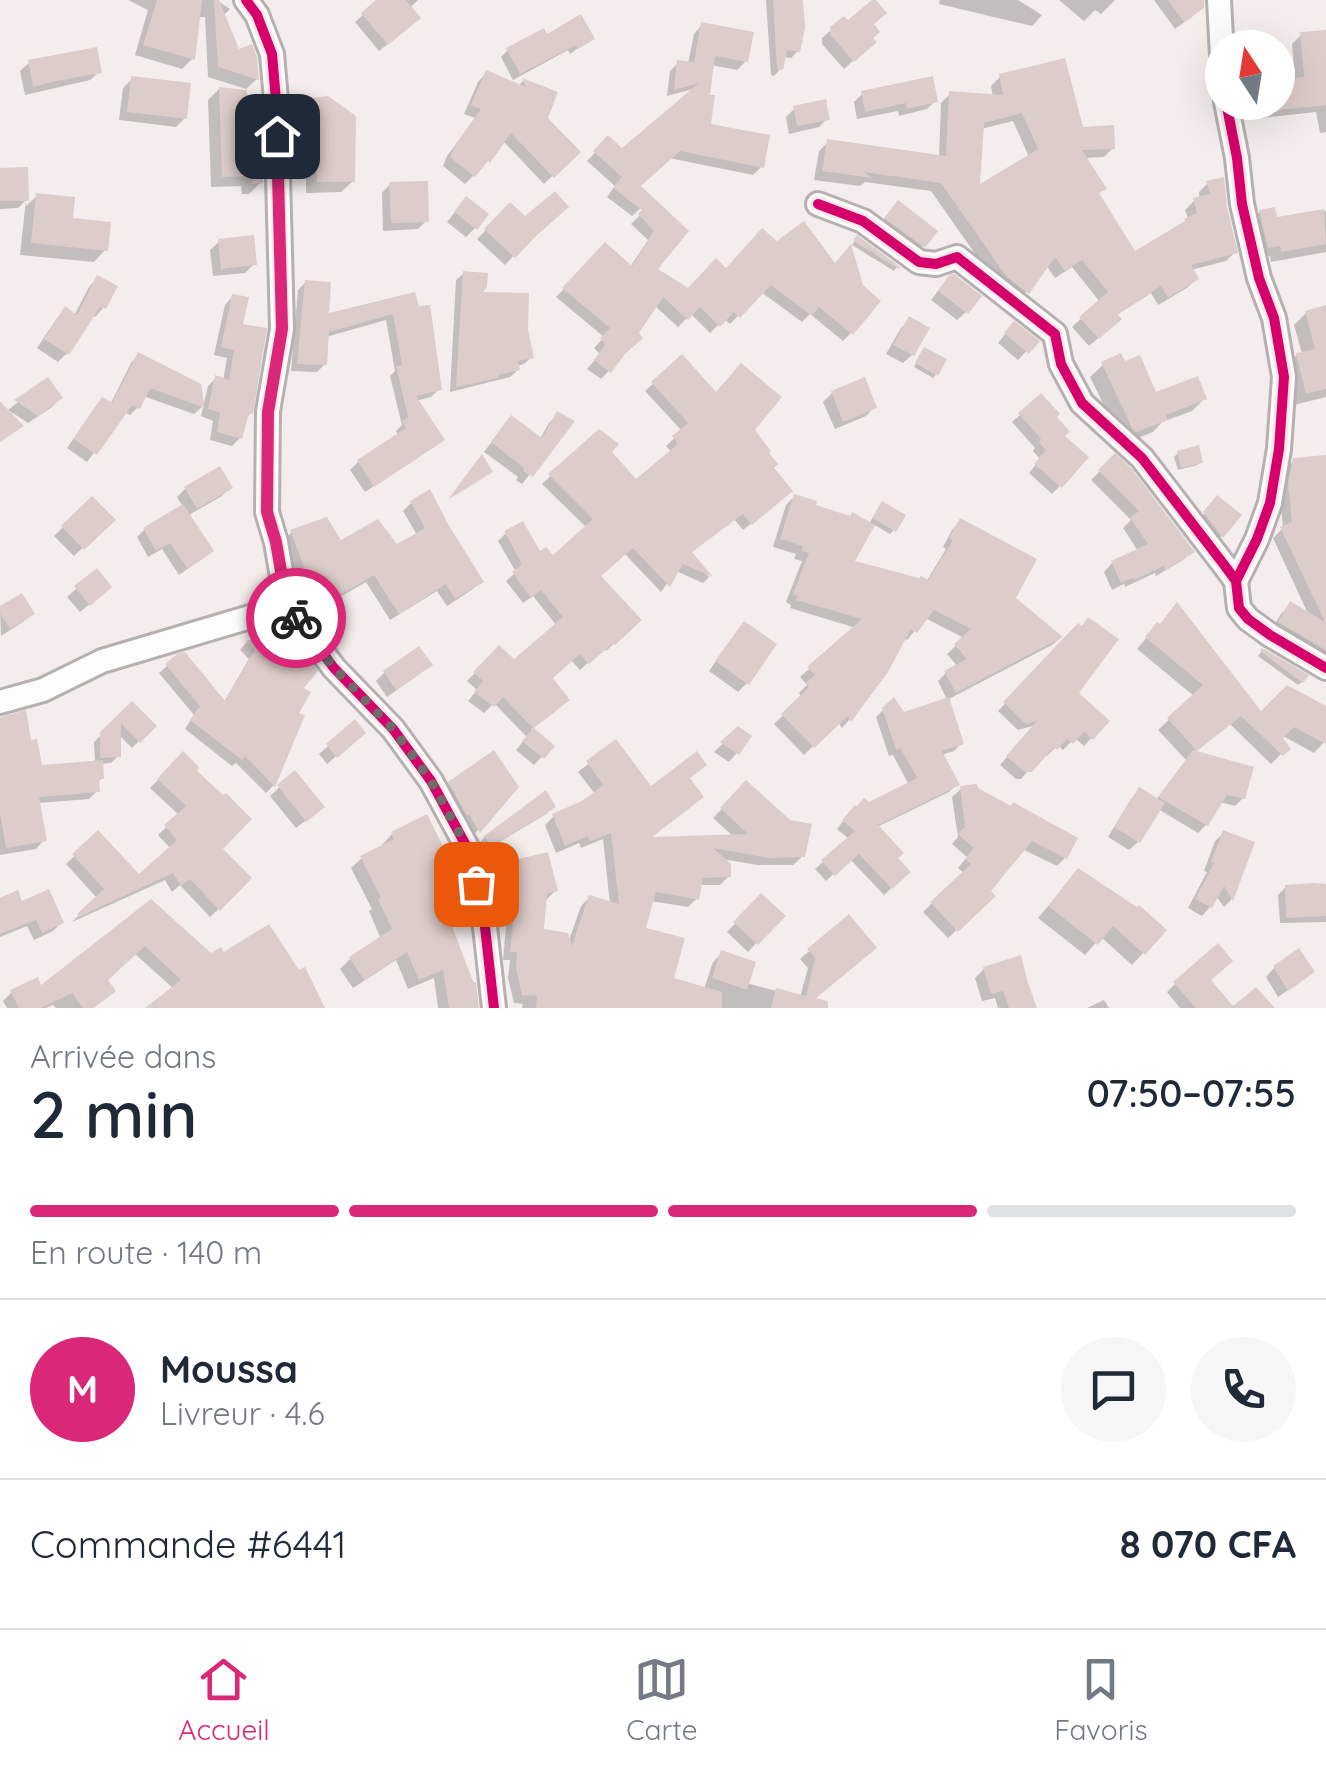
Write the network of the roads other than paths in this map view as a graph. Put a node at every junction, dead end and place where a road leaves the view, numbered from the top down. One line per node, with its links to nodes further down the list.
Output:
1 (246, 0): 7 (street)
2 (1219, 0): 3 (street)
3 (1221, 30)
4 (1230, 120): 6 (street)
5 (818, 204): 6 (street)
6 (1236, 581): 8 (street)
7 (287, 606): 9 (street); 10 (street)
8 (1326, 668)
9 (0, 702)
10 (494, 1008)

